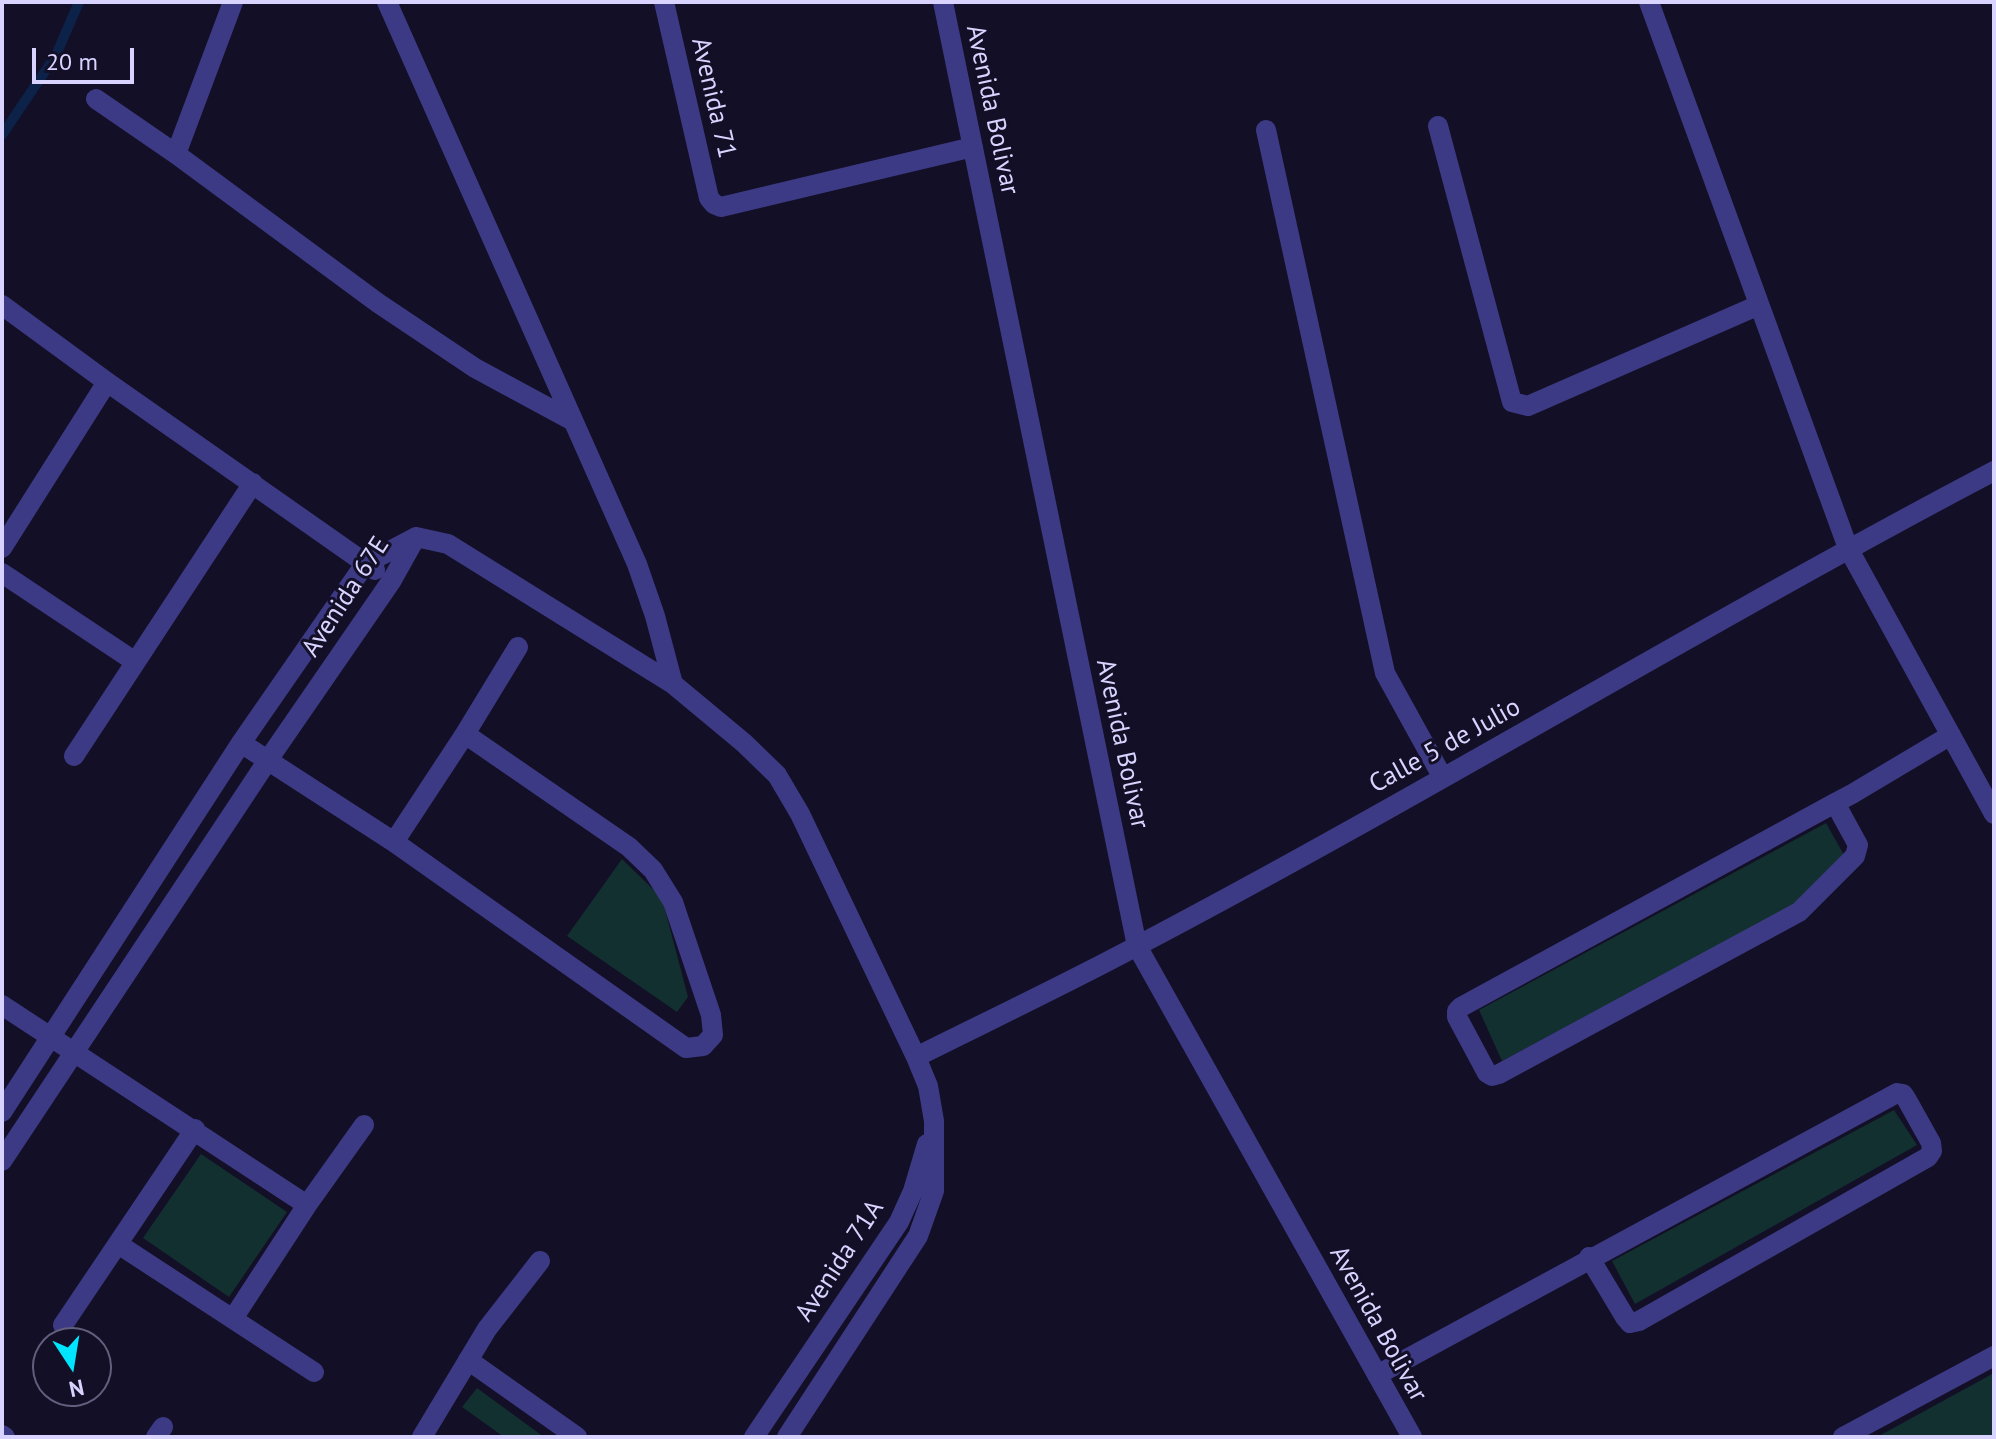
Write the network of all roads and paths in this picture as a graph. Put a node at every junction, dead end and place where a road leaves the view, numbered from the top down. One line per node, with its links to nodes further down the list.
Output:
1 (233, 2): 10 (street)
2 (387, 2): 14 (street)
3 (664, 2): 9 (street, Avenida 71)
4 (943, 2): 9 (street, Avenida Bolivar)
5 (1649, 2): 12 (street)
6 (96, 99): 10 (street)
7 (1438, 126): 12 (street)
8 (1266, 130): 31 (street)
9 (973, 147): 35 (street, Avenida Bolivar)
10 (176, 154): 14 (street)
11 (2, 305): 13 (street)
12 (1759, 305): 19 (street)
13 (107, 382): 16 (street); 18 (street)
14 (573, 421): 25 (street)
15 (1994, 471): 19 (street, Calle 5 de Julio)
16 (253, 483): 20 (street); 24 (street)
17 (416, 537): 20 (street, Avenida 67E); 22 (street, Avenida 67E); 25 (street)
18 (2, 548)
19 (1848, 548): 27 (street); 31 (street, Calle 5 de Julio)
20 (365, 564): 22 (street); 28 (street, Avenida 67E)
21 (2, 573): 24 (street)
22 (392, 580): 30 (street, Avenida 67E)
23 (518, 647): 26 (street)
24 (134, 661): 29 (street)
25 (673, 684): 39 (street)
26 (465, 734): 34 (street); 34 (street)
27 (1951, 735): 32 (street); 33 (street)
28 (241, 743): 30 (street); 37 (street, Avenida 67E)
29 (74, 756)
30 (268, 760): 34 (street); 38 (street, Avenida 67E)
31 (1443, 778): 35 (street, Calle 5 de Julio)
32 (1835, 803): 32 (street)
33 (1994, 814)
34 (394, 842)
35 (1137, 946): 39 (street, Calle 5 de Julio); 54 (street, Avenida Bolivar)
36 (2, 1005): 37 (street)
37 (52, 1039): 38 (street); 40 (street, Avenida 67E)
38 (73, 1053): 43 (street); 44 (street, Avenida 67E)
39 (916, 1057): 41 (street)
40 (2, 1112)
41 (934, 1121): 57 (street, Avenida 71A); 58 (street, Avenida 71A)
42 (364, 1125): 45 (street)
43 (195, 1129): 45 (street); 46 (street)
44 (2, 1161)
45 (307, 1205): 49 (street)
46 (118, 1244): 49 (street); 50 (street)
47 (1589, 1257): 47 (street); 54 (street)
48 (540, 1261): 52 (street)
49 (234, 1317): 53 (street)
50 (63, 1325)
51 (1994, 1356): 60 (street)
52 (468, 1360): 55 (street); 56 (street)
53 (314, 1372)
54 (1377, 1375): 59 (street, Avenida Bolivar)
55 (422, 1437)
56 (577, 1437)
57 (754, 1437)
58 (787, 1437)
59 (1412, 1437)
60 (1843, 1437)

